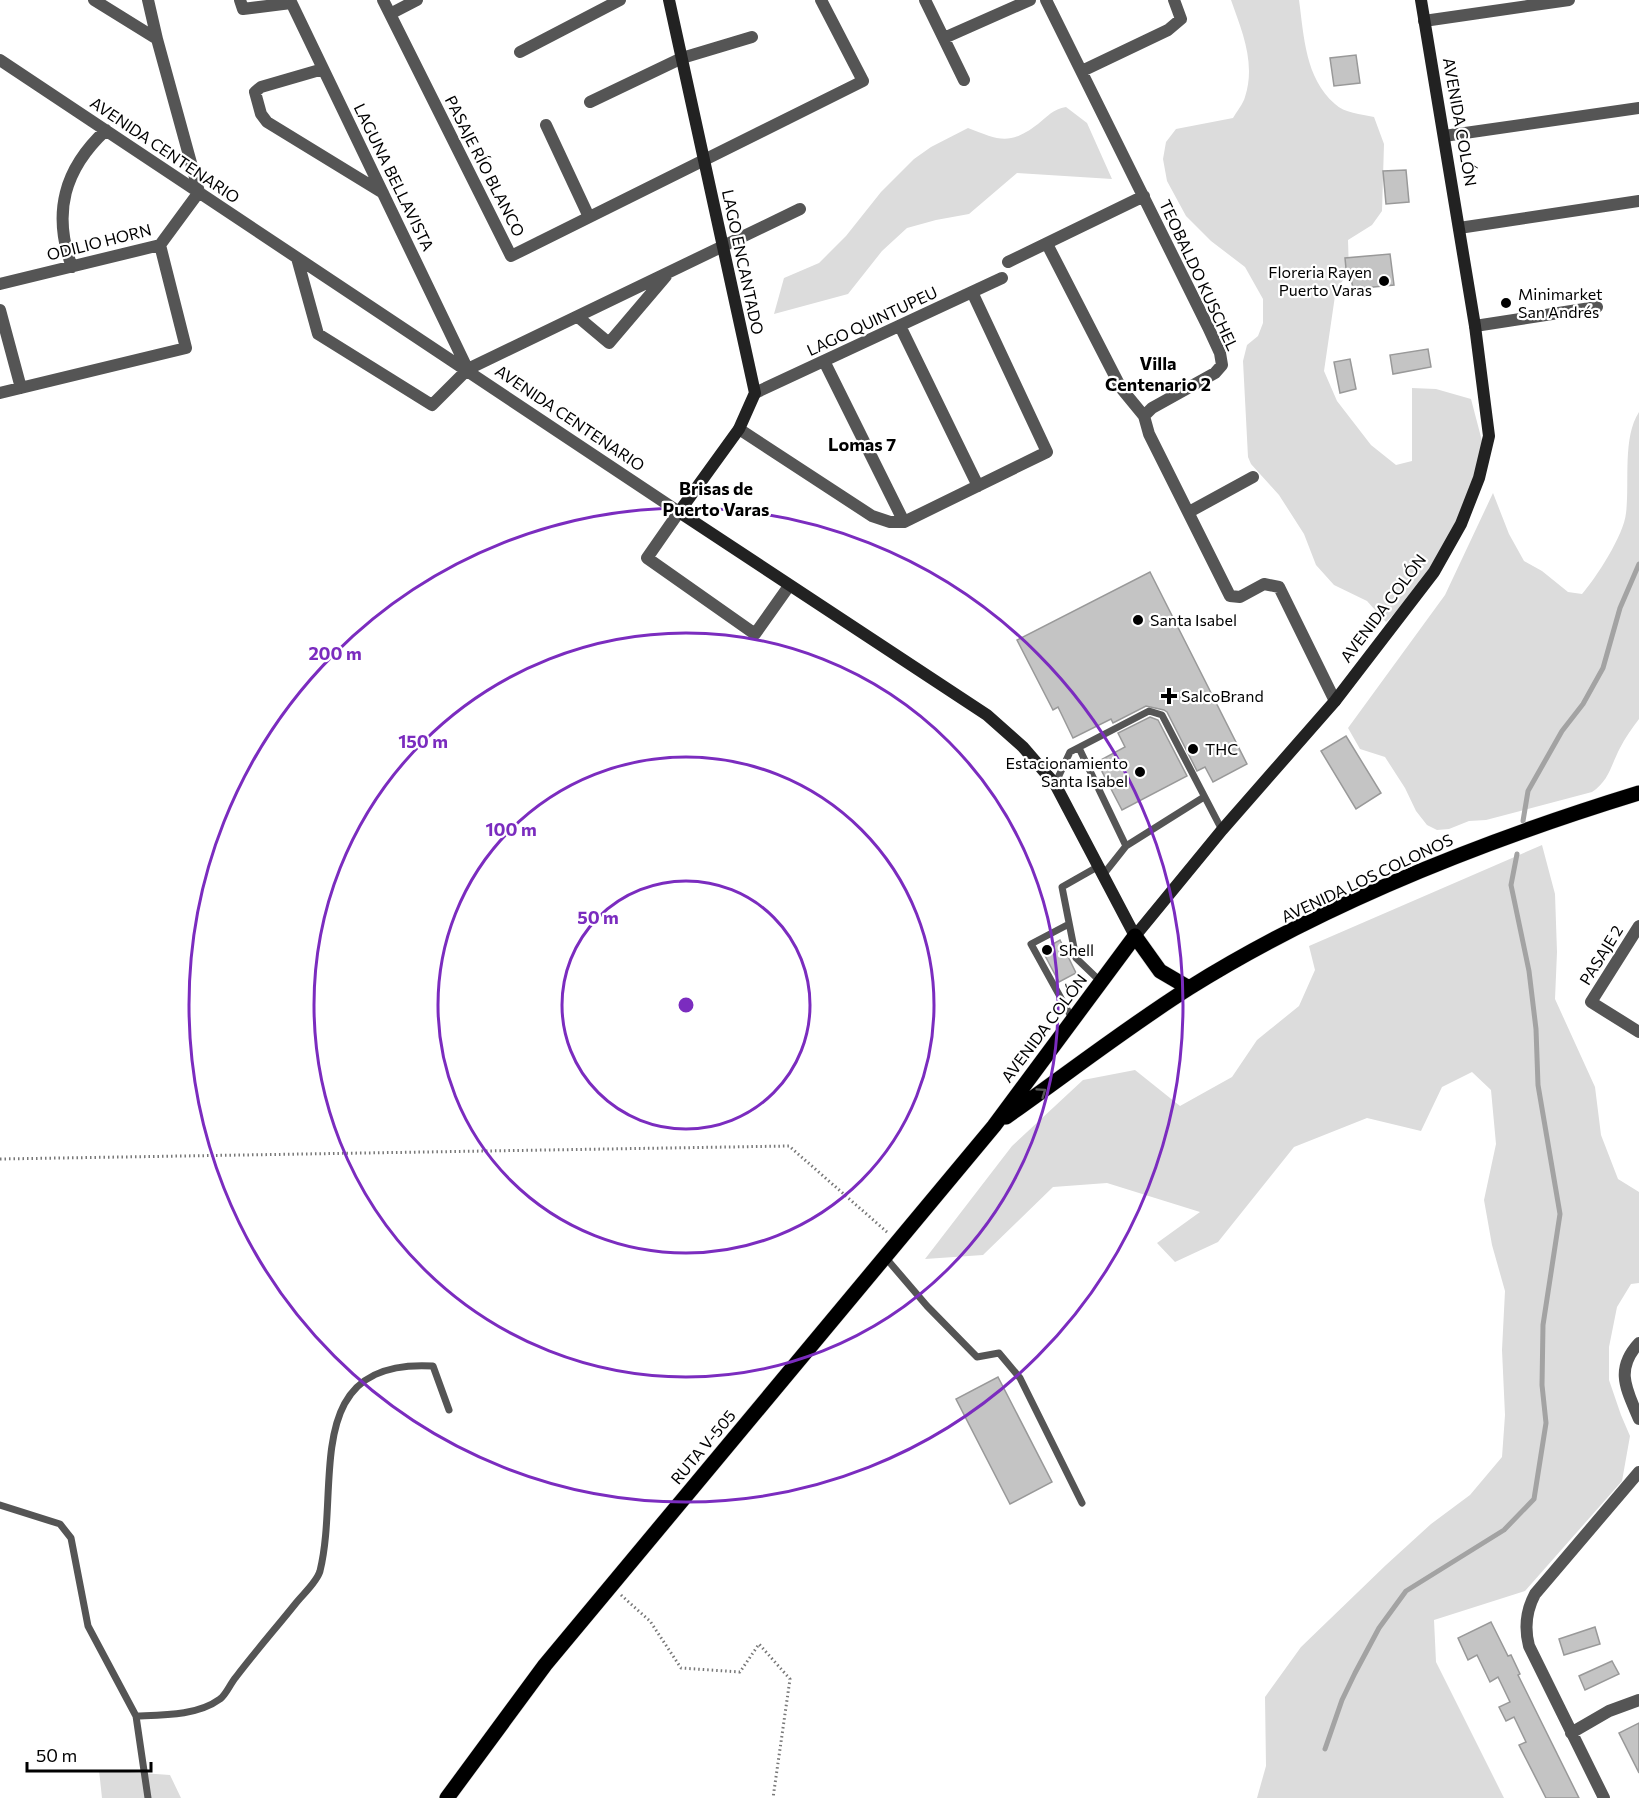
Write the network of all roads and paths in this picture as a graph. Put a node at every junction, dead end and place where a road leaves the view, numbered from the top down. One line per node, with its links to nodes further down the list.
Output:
1 (94, 0): 20 (street)
2 (148, 0): 20 (street)
3 (240, 0): 15 (street)
4 (383, 0): 16 (street)
5 (417, 0): 16 (street)
6 (620, 0): 21 (street)
7 (669, 0): 22 (street, LAGO ENCANTADO)
8 (821, 0): 32 (street)
9 (925, 0): 19 (street)
10 (1030, 0): 19 (street)
11 (1046, 0): 25 (street, TEOBALDO KUSCHEL)
12 (1174, 0): 25 (street)
13 (1421, 0): 17 (street, AVENIDA COLÓN)
14 (1569, 0): 17 (street)
15 (290, 2): 24 (street, LAGUNA BELLAVISTA)
16 (390, 14): 38 (street, PASAJE RÍO BLANCO)
17 (1424, 21): 31 (street, AVENIDA COLÓN)
18 (752, 37): 22 (street)
19 (944, 38): 26 (street)
20 (157, 39): 33 (street)
21 (520, 52)
22 (682, 58): 27 (street); 32 (street, LAGO ENCANTADO)
23 (0, 60): 30 (street, AVENIDA CENTENARIO)
24 (323, 69): 34 (street, LAGUNA BELLAVISTA); 34 (street)
25 (1082, 71): 35 (street, TEOBALDO KUSCHEL)
26 (964, 80)
27 (590, 102)
28 (1639, 108): 31 (street)
29 (546, 125): 38 (street)
30 (106, 130): 33 (street, AVENIDA CENTENARIO); 45 (street)
31 (1444, 136): 39 (street, AVENIDA COLÓN)
32 (704, 160): 38 (street); 42 (street, LAGO ENCANTADO)
33 (199, 192): 41 (street, ODILIO HORN); 43 (street, AVENIDA CENTENARIO)
34 (384, 194): 56 (street, LAGUNA BELLAVISTA)
35 (1144, 196): 40 (street); 60 (street, TEOBALDO KUSCHEL)
36 (1639, 201): 39 (street)
37 (800, 209): 42 (street)
38 (590, 217)
39 (1459, 228): 54 (street, AVENIDA COLÓN)
40 (1047, 244): 44 (street); 60 (street)
41 (160, 245): 45 (street, ODILIO HORN); 57 (street)
42 (722, 245): 46 (street); 59 (street, LAGO ENCANTADO)
43 (297, 258): 56 (street, AVENIDA CENTENARIO); 56 (street)
44 (1008, 262)
45 (72, 267): 48 (street, ODILIO HORN)
46 (670, 272): 52 (street); 52 (street)
47 (1002, 278): 49 (street, LAGO QUINTUPEU)
48 (0, 284)
49 (972, 292): 53 (street, LAGO QUINTUPEU); 63 (street)
50 (1597, 307): 54 (street)
51 (0, 310): 57 (street)
52 (578, 317): 56 (street)
53 (900, 326): 55 (street, LAGO QUINTUPEU); 63 (street)
54 (1476, 326): 68 (street, AVENIDA COLÓN)
55 (824, 361): 59 (street, LAGO QUINTUPEU); 66 (street)
56 (468, 369): 64 (street, AVENIDA CENTENARIO)
57 (21, 388): 58 (street)
58 (1, 389)
59 (755, 393): 61 (street)
60 (1144, 416): 65 (street)
61 (739, 429): 64 (street); 66 (street)
62 (1253, 477): 65 (street)
63 (978, 486): 66 (street)
64 (679, 512): 67 (street, AVENIDA CENTENARIO); 67 (street)
65 (1189, 512): 68 (street)
66 (904, 522)
67 (789, 586): 70 (street, AVENIDA CENTENARIO)
68 (1335, 701): 73 (street, AVENIDA COLÓN)
69 (1079, 748): 70 (lane); 72 (lane); 74 (lane)
70 (1055, 784): 75 (street, AVENIDA CENTENARIO)
71 (1639, 793): 80 (main road, AVENIDA LOS COLONOS)
72 (1204, 797): 73 (lane); 74 (lane)
73 (1222, 830): 78 (street, AVENIDA COLÓN)
74 (1126, 846): 75 (lane)
75 (1101, 870): 76 (lane); 78 (street, AVENIDA CENTENARIO)
76 (1070, 924): 79 (lane); 81 (lane)
77 (1639, 926): 82 (street, PASAJE 2)
78 (1135, 936): 79 (main road, AVENIDA COLÓN); 80 (main road)
79 (1101, 982): 81 (main road, AVENIDA COLÓN)
80 (1189, 988): 83 (main road, AVENIDA LOS COLONOS, one-way to 80)
81 (1072, 1020): 83 (main road, AVENIDA COLÓN)
82 (1639, 1032)
83 (994, 1126): 85 (main road, RUTA V-505)
84 (0, 1159): 85 (path)
85 (898, 1241): 86 (main road, RUTA V-505)
86 (885, 1256): 91 (lane); 93 (main road, RUTA V-505)
87 (1639, 1343): 89 (street)
88 (449, 1410): 95 (lane)
89 (1639, 1419)
90 (1639, 1472): 96 (street)
91 (1082, 1503)
92 (0, 1505): 95 (lane)
93 (611, 1586): 98 (main road, RUTA V-505); 99 (path)
94 (1639, 1700): 96 (street)
95 (136, 1716): 97 (lane)
96 (1571, 1733): 100 (street)
97 (147, 1798)
98 (447, 1798)
99 (773, 1798)
100 (1604, 1798)

